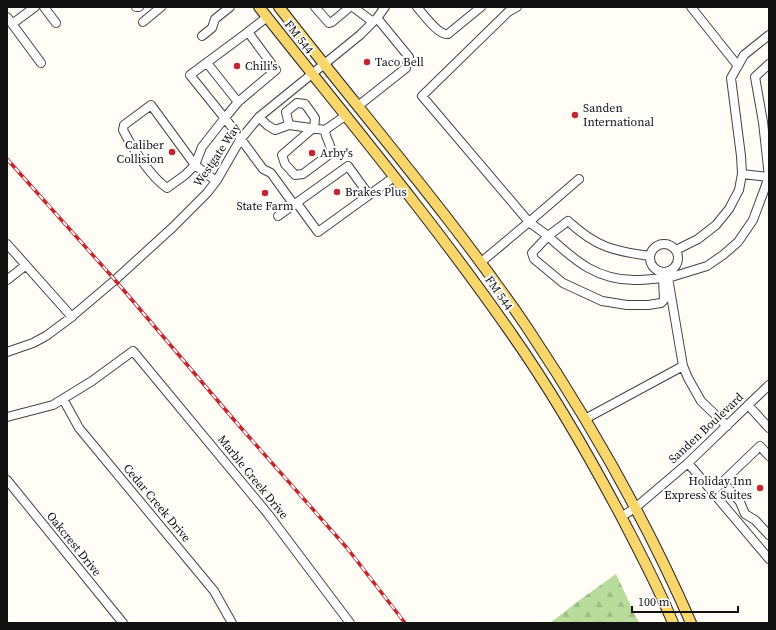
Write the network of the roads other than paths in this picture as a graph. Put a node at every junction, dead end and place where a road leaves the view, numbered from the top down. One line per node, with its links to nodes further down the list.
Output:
1 (35, 7): 19 (street)
2 (44, 7): 18 (street)
3 (161, 7): 17 (street)
4 (230, 7): 22 (street)
5 (259, 7): 15 (main road, FM 544 / FM 544)
6 (279, 7): 26 (main road, FM 544 / FM 544)
7 (315, 7): 8 (street)
8 (352, 7): 16 (street)
9 (385, 7): 16 (street, Westgate Way)
10 (417, 7): 11 (street)
11 (481, 7)
12 (517, 7): 47 (street)
13 (691, 7): 27 (street)
14 (7, 17): 19 (street)
15 (267, 17): 20 (street); 28 (main road, FM 544 / FM 544)
16 (375, 20): 26 (street, Westgate Way); 30 (street)
17 (143, 22)
18 (56, 23)
19 (12, 24): 23 (street)
20 (248, 32): 24 (street); 29 (street)
21 (769, 35): 27 (street)
22 (202, 36)
23 (41, 63)
24 (207, 63): 29 (street); 33 (street)
25 (769, 64): 41 (street)
26 (324, 65): 28 (street, Westgate Way); 30 (main road, FM 544 / FM 544)
27 (738, 66): 39 (street)
28 (312, 75): 31 (main road, FM 544 / FM 544); 32 (street, Westgate Way)
29 (238, 102): 33 (street)
30 (358, 106): 52 (main road, FM 544 / FM 544)
31 (345, 116): 36 (street); 40 (main road, FM 544 / FM 544)
32 (259, 117): 34 (street); 37 (street, Westgate Way)
33 (224, 119): 37 (street); 38 (street)
34 (289, 126): 35 (street); 35 (street)
35 (313, 129): 36 (street); 36 (street)
36 (325, 130)
37 (241, 139): 43 (street, Westgate Way); 45 (street)
38 (195, 165): 38 (street); 43 (street)
39 (742, 174): 41 (street); 50 (street)
40 (394, 177): 44 (street); 54 (main road, FM 544 / FM 544)
41 (769, 177): 55 (street)
42 (579, 179): 47 (street)
43 (216, 181): 57 (street, Westgate Way)
44 (369, 195): 45 (street); 45 (street)
45 (295, 204): 46 (street)
46 (278, 216)
47 (529, 222): 48 (street); 52 (street)
48 (548, 236): 51 (street); 55 (street); 55 (street)
49 (7, 244): 53 (street)
50 (676, 250): 51 (street); 55 (street)
51 (650, 256): 55 (street)
52 (480, 263): 54 (main road); 64 (main road, FM 544 / FM 544)
53 (26, 265): 56 (street); 57 (street)
54 (468, 273): 73 (main road, FM 544 / FM 544)
55 (666, 276): 59 (street)
56 (7, 280)
57 (72, 316): 58 (street, Westgate Way)
58 (7, 352)
59 (683, 366): 64 (street); 65 (street)
60 (769, 385): 62 (street, Sanden Boulevard)
61 (63, 399): 63 (street); 77 (street, Cedar Creek Drive); 78 (street, Marble Creek Drive)
62 (748, 406): 65 (street, Sanden Boulevard); 66 (street)
63 (7, 417)
64 (585, 419): 72 (main road, FM 544 / FM 544)
65 (727, 426): 68 (street, Sanden Boulevard)
66 (769, 428)
67 (769, 456): 70 (street)
68 (688, 463): 71 (street); 72 (street, Sanden Boulevard)
69 (7, 480): 76 (street, Oakcrest Drive)
70 (723, 482): 71 (street); 74 (street)
71 (712, 492): 75 (street)
72 (635, 508): 73 (street, Sanden Boulevard); 80 (main road, FM 544 / FM 544)
73 (621, 517): 79 (main road, FM 544 / FM 544)
74 (769, 535)
75 (769, 559)
76 (123, 623)
77 (232, 623)
78 (350, 623)
79 (674, 623)
80 (690, 623)

